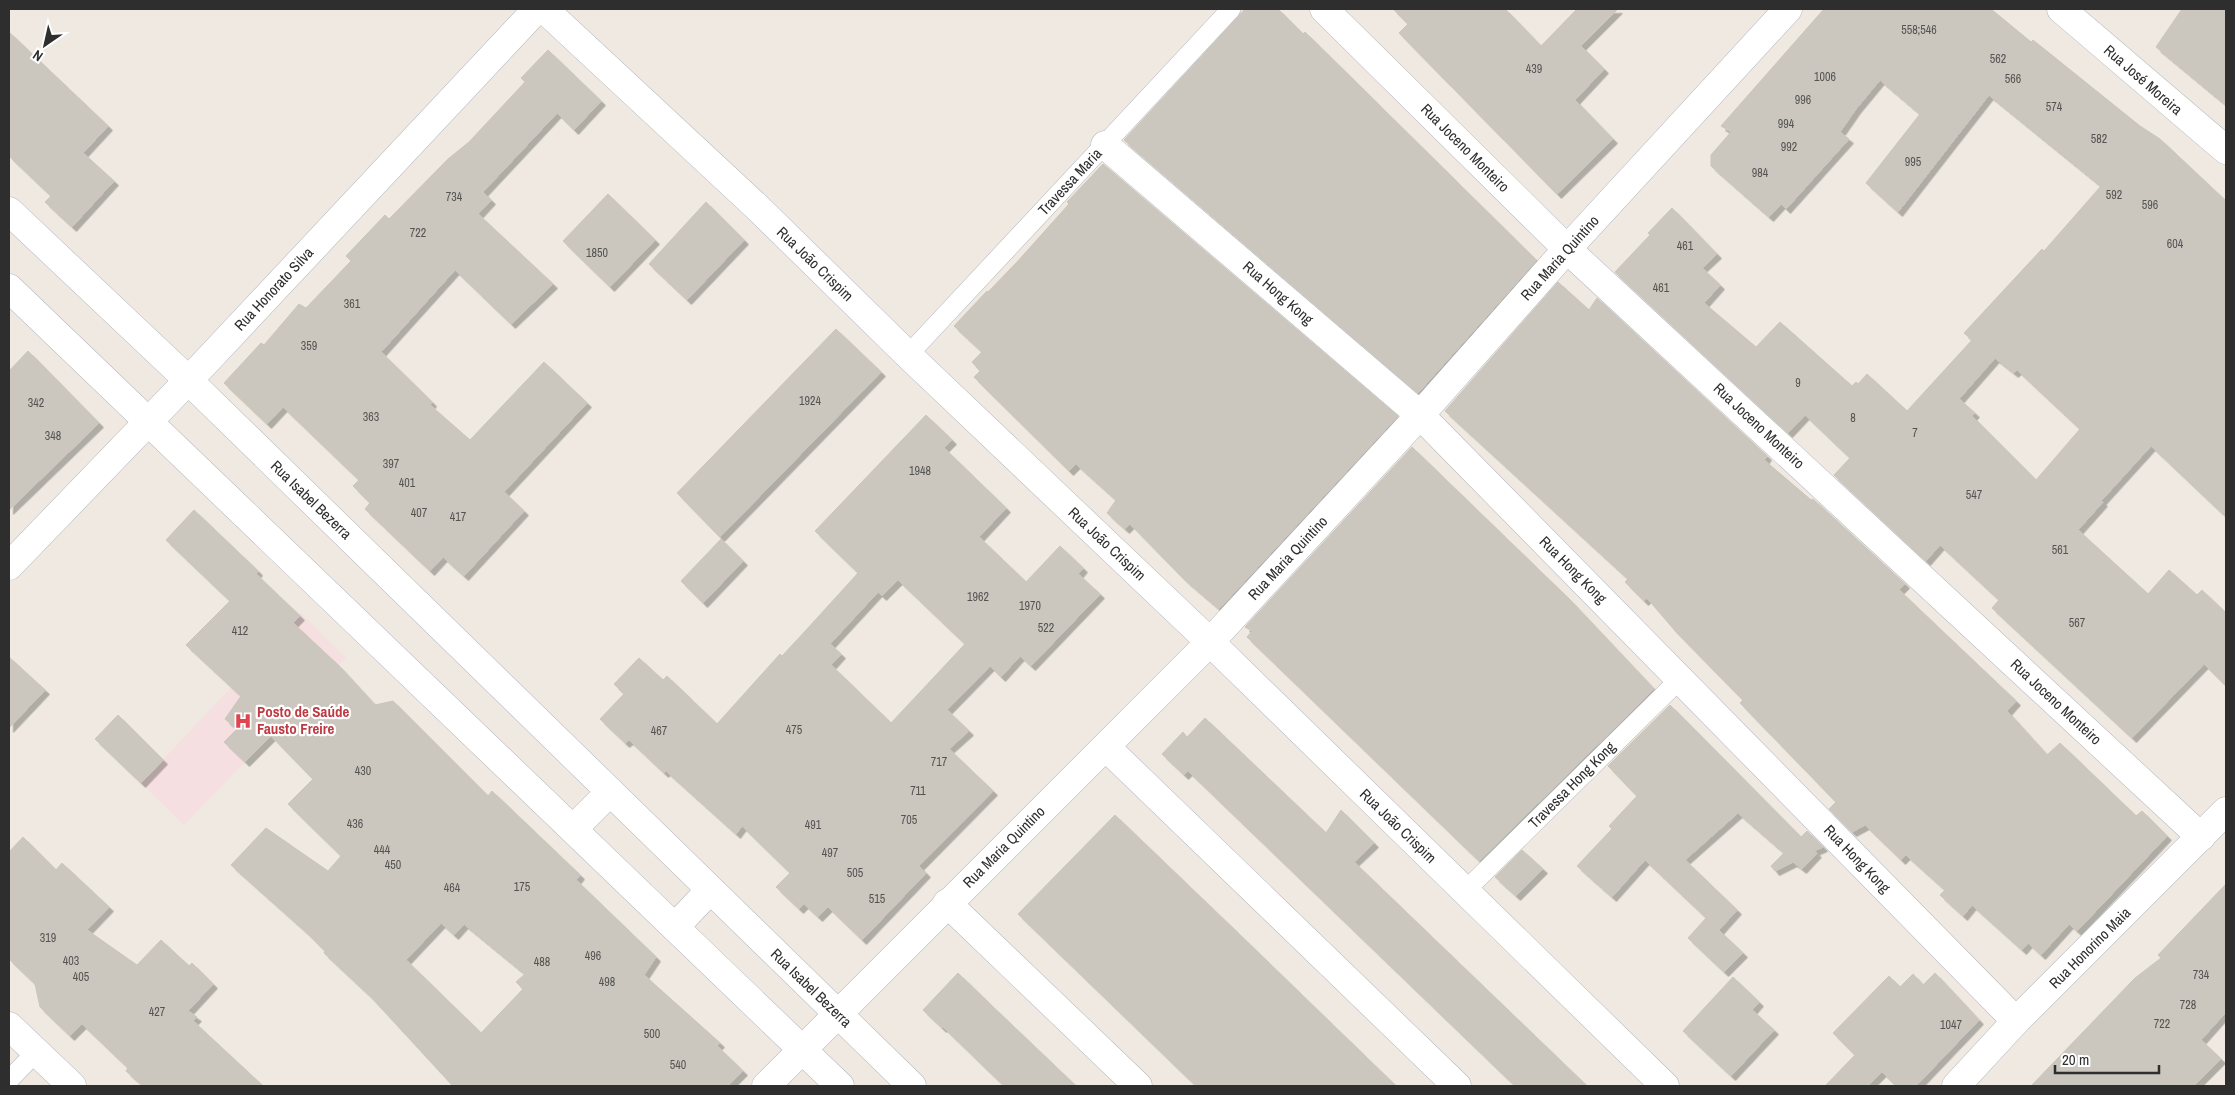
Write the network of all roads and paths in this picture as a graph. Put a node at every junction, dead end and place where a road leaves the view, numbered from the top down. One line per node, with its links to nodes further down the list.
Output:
1 (537, 9): 13 (street, Rua Honorato Silva)
2 (544, 9): 12 (street, Rua João Crispim)
3 (1231, 9): 7 (lane, Travessa Maria)
4 (1324, 9): 10 (street, Rua Joceno Monteiro)
5 (1788, 9): 10 (street, Rua Maria Quintino)
6 (2061, 9): 8 (street, Rua José Moreira)
7 (1105, 145): 12 (lane, Travessa Maria); 14 (street, Rua Hong Kong)
8 (2226, 150)
9 (9, 211): 13 (street, Rua Isabel Bezerra)
10 (1567, 249): 14 (street, Rua Maria Quintino); 23 (street, Rua Joceno Monteiro)
11 (9, 288): 15 (street)
12 (908, 355): 17 (street, Rua João Crispim)
13 (188, 380): 15 (street, Rua Honorato Silva); 20 (street, Rua Isabel Bezerra)
14 (1420, 415): 17 (street, Rua Maria Quintino); 18 (street, Rua Hong Kong)
15 (148, 422): 16 (street, Rua Honorato Silva); 22 (street)
16 (9, 566)
17 (1210, 642): 19 (street, Rua Maria Quintino); 25 (street, Rua João Crispim)
18 (1680, 679): 25 (lane, Travessa Hong Kong); 29 (street, Rua Hong Kong)
19 (1106, 747): 26 (street, Rua Maria Quintino); 39 (street)
20 (610, 792): 22 (street); 24 (street, Rua Isabel Bezerra)
21 (2226, 811): 23 (street, Rua Honorino Maia)
22 (573, 830): 27 (street)
23 (2201, 837): 29 (street, Rua Honorino Maia)
24 (710, 890): 27 (street); 28 (street, Rua Isabel Bezerra)
25 (1465, 891): 40 (street, Rua João Crispim)
26 (947, 903): 28 (street, Rua Maria Quintino); 38 (street)
27 (675, 926): 31 (street)
28 (837, 1014): 31 (street, Rua Maria Quintino); 37 (street, Rua Isabel Bezerra)
29 (2016, 1021): 41 (street, Rua Honorino Maia)
30 (9, 1026): 32 (street)
31 (802, 1049): 35 (street, Rua Maria Quintino); 36 (street)
32 (36, 1052): 33 (lane); 34 (street)
33 (9, 1080)
34 (72, 1086)
35 (766, 1086)
36 (840, 1086)
37 (912, 1086)
38 (1138, 1086)
39 (1458, 1086)
40 (1665, 1086)
41 (1956, 1086)

